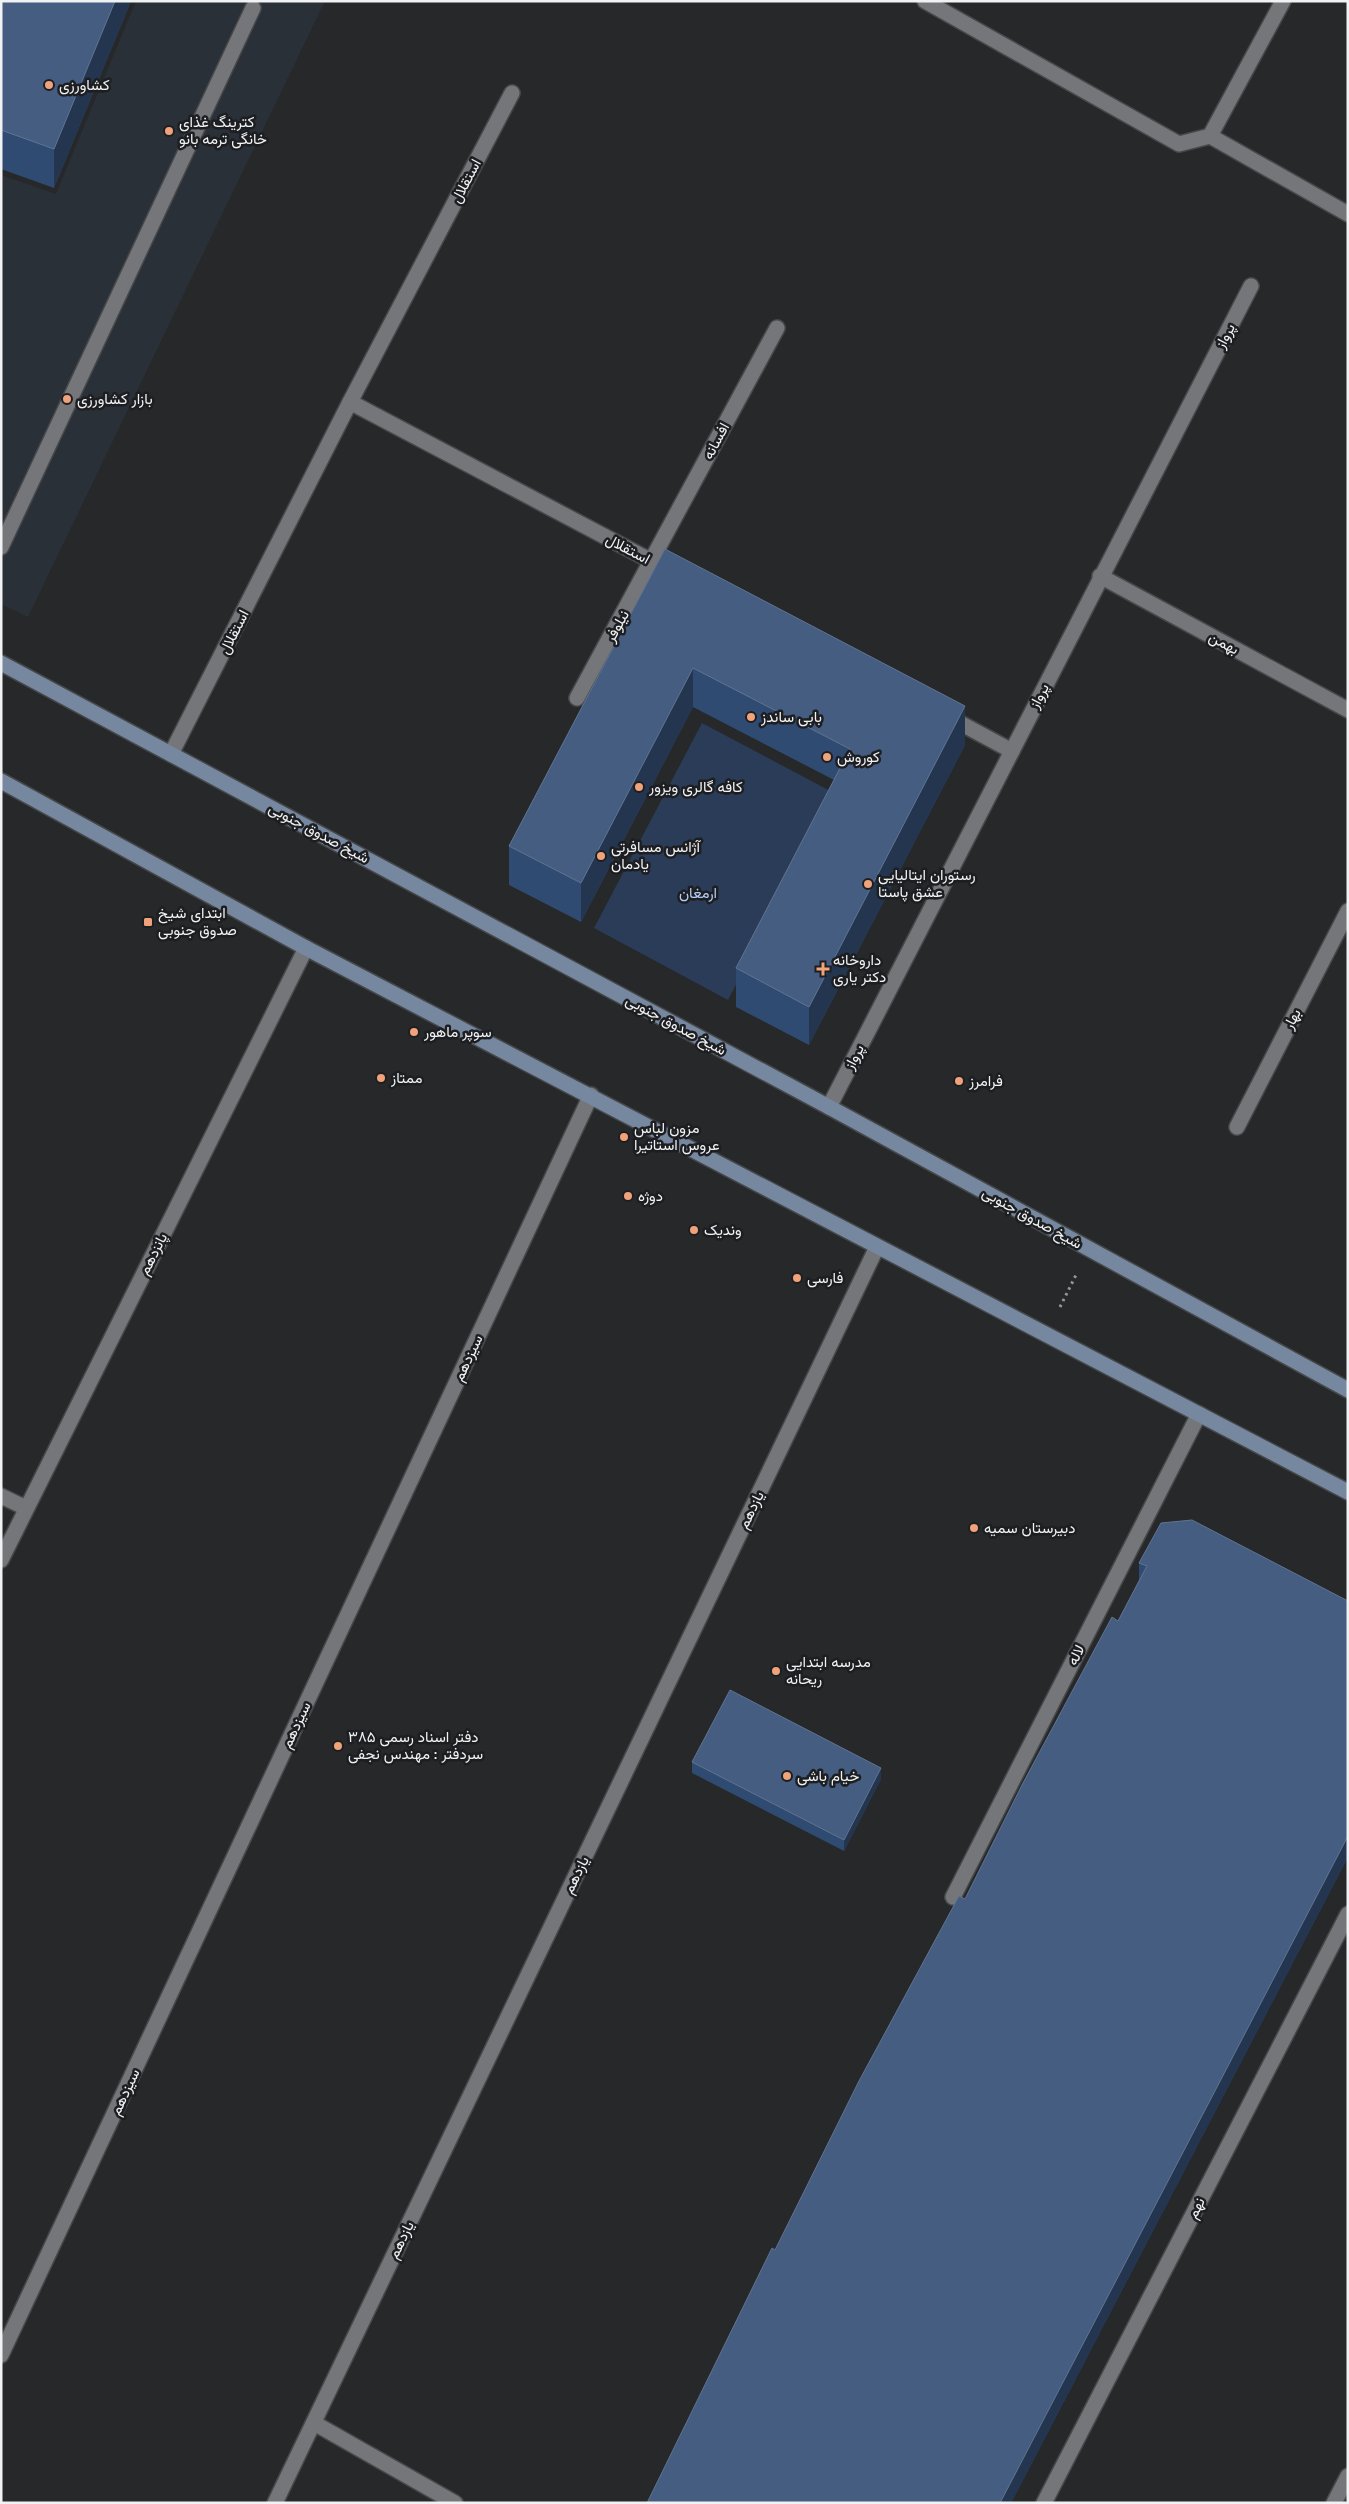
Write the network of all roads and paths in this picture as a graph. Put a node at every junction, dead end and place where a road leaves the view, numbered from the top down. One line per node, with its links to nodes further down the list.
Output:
1 (925, 1): 5 (street)
2 (1283, 1): 5 (street)
3 (253, 8): 10 (street)
4 (512, 93): 9 (street, استقلال)
5 (1210, 136): 6 (street)
6 (1348, 214)
7 (1250, 286): 12 (street, پرواز)
8 (777, 328): 11 (street, افسانه)
9 (350, 402): 11 (street, استقلال); 19 (street, استقلال)
10 (1, 547)
11 (654, 558): 13 (street, استقلال); 15 (street, نیلوفر)
12 (1100, 576): 17 (street, بهمن); 18 (street, پرواز)
13 (688, 580)
14 (1, 663): 19 (main road, شیخ صدوق جنوبی)
15 (577, 698)
16 (933, 709): 18 (street)
17 (1348, 710)
18 (1012, 751): 24 (street, پرواز)
19 (171, 754): 24 (main road, شیخ صدوق جنوبی)
20 (1, 781): 22 (main road)
21 (1348, 911): 25 (street, بهار)
22 (306, 948): 23 (main road); 33 (street, پانزدهم)
23 (591, 1095): 26 (main road); 37 (street, سیزدهم)
24 (829, 1107): 27 (main road, شیخ صدوق جنوبی)
25 (1237, 1127)
26 (877, 1247): 28 (main road); 38 (street, یازدهم)
27 (1088, 1248): 28 (path); 29 (main road, شیخ صدوق جنوبی)
28 (1047, 1335): 30 (main road)
29 (1348, 1390)
30 (1199, 1414): 31 (main road); 35 (street, لاله)
31 (1348, 1492)
32 (1, 1496): 33 (street)
33 (26, 1508): 34 (street, پانزدهم)
34 (1, 1560)
35 (953, 1897)
36 (1348, 1914): 42 (street, نهم)
37 (1, 2355)
38 (314, 2423): 40 (street, یازدهم); 41 (street)
39 (1348, 2476): 43 (street)
40 (275, 2503)
41 (455, 2503)
42 (1044, 2503)
43 (1334, 2503)

